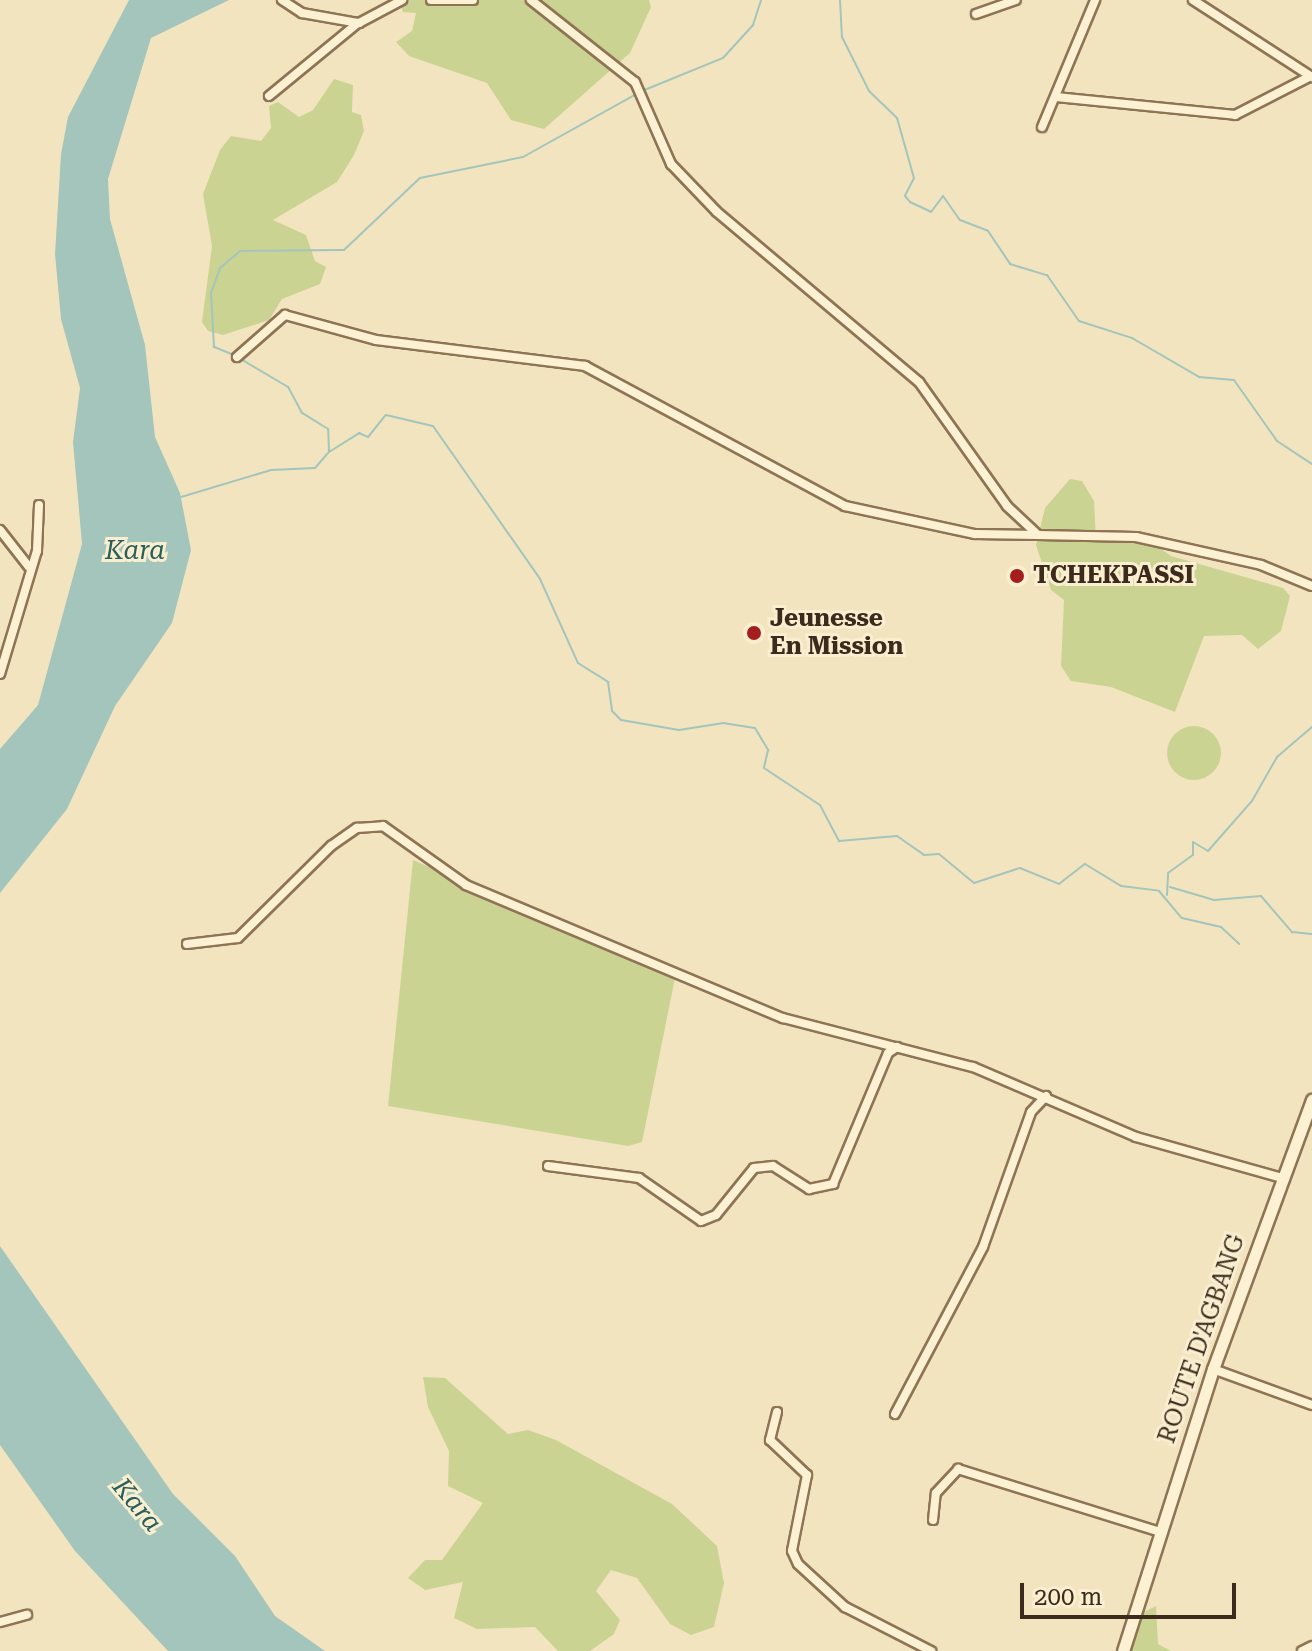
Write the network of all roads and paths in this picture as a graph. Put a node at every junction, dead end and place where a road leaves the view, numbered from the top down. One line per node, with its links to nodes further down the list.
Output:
1 (282, 0): 10 (street)
2 (402, 0): 10 (street)
3 (431, 0): 4 (street)
4 (473, 0)
5 (531, 0): 18 (street)
6 (1016, 0): 9 (street)
7 (1095, 0): 13 (street)
8 (1193, 0): 11 (street)
9 (976, 14)
10 (359, 23): 12 (street)
11 (1311, 76): 13 (street)
12 (269, 96)
13 (1056, 97): 14 (street)
14 (1042, 127)
15 (237, 357): 18 (street)
16 (39, 505): 19 (street)
17 (0, 530): 19 (street)
18 (1038, 535): 20 (street)
19 (29, 567): 21 (street)
20 (1312, 586)
21 (0, 674)
22 (187, 944): 23 (street)
23 (898, 1047): 24 (street); 27 (street)
24 (1046, 1096): 28 (street); 32 (street)
25 (1312, 1100): 26 (main road, ROUTE D'AGBANG)
26 (1308, 1123): 28 (main road, ROUTE D'AGBANG)
27 (548, 1166)
28 (1282, 1178): 29 (main road, ROUTE D'AGBANG)
29 (1213, 1369): 30 (street); 34 (main road, ROUTE D'AGBANG)
30 (1312, 1405)
31 (777, 1412): 38 (street)
32 (895, 1414)
33 (933, 1520): 34 (street)
34 (1160, 1532): 39 (main road, ROUTE D'AGBANG)
35 (27, 1615): 36 (street)
36 (0, 1622)
37 (1312, 1646): 40 (street)
38 (931, 1651)
39 (1123, 1651)
40 (1302, 1651)

